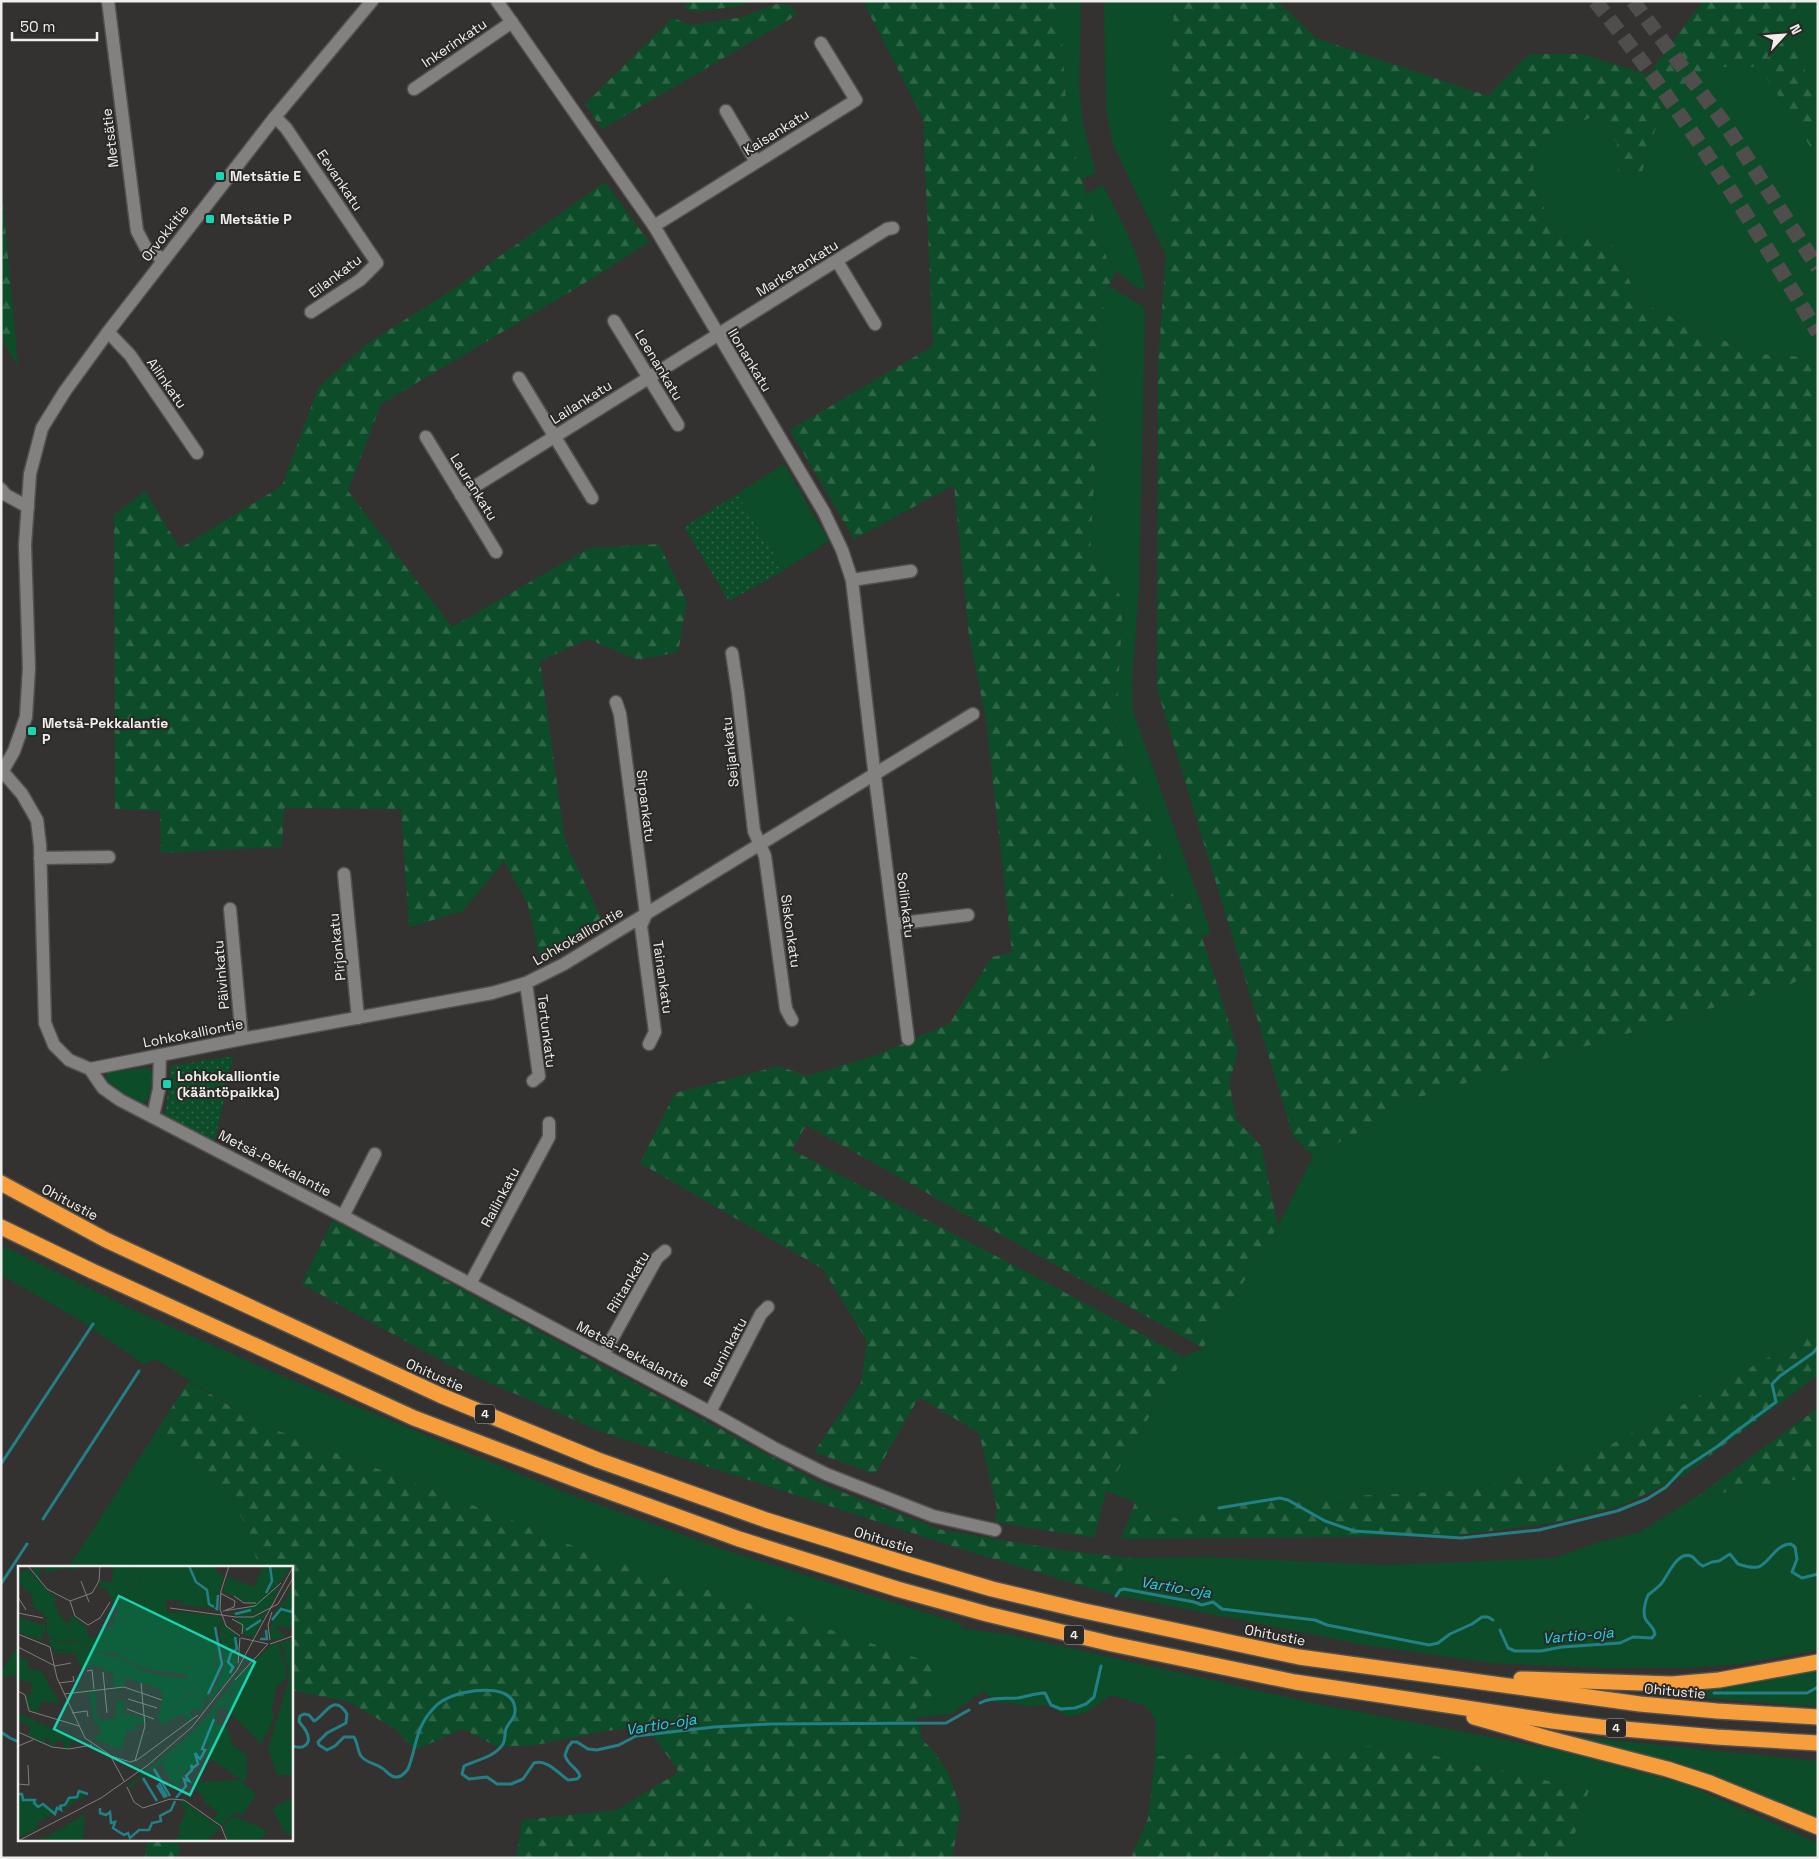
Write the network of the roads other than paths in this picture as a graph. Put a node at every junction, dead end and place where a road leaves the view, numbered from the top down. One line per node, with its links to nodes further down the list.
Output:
1 (108, 1): 12 (street, Metsätie)
2 (372, 1): 8 (street, Orvokkitie)
3 (497, 1): 4 (street, Ilonankatu)
4 (512, 22): 6 (street, Inkerinkatu); 10 (street, Ilonankatu)
5 (821, 43): 9 (street, Kaisankatu)
6 (414, 89)
7 (726, 111): 9 (street)
8 (274, 117): 12 (street, Orvokkitie); 14 (street, Eevankatu)
9 (756, 162): 10 (street, Kaisankatu)
10 (654, 226): 19 (street, Ilonankatu)
11 (893, 228): 13 (street, Marketankatu)
12 (164, 260): 18 (street, Orvokkitie)
13 (837, 261): 17 (street); 19 (street, Marketankatu)
14 (377, 263): 15 (street, Eilankatu)
15 (311, 312)
16 (614, 321): 20 (street, Leenankatu)
17 (875, 324)
18 (108, 332): 25 (street, Ailinkatu); 29 (street, Orvokkitie)
19 (717, 335): 20 (street, Lailankatu); 32 (street, Ilonankatu)
20 (649, 377): 22 (street, Leenankatu); 23 (street, Lailankatu)
21 (519, 378): 23 (street)
22 (678, 425)
23 (554, 436): 27 (street, Lailankatu); 28 (street)
24 (426, 438): 27 (street, Laurankatu)
25 (197, 453)
26 (1, 489): 29 (street)
27 (461, 495): 30 (street, Laurankatu)
28 (592, 498)
29 (28, 507): 36 (street, Metsä-Pekkalantie)
30 (496, 552)
31 (911, 571): 32 (street)
32 (852, 580): 37 (street, Ilonankatu)
33 (732, 653): 38 (street, Seijankatu)
34 (616, 702): 43 (street, Sirpankatu)
35 (973, 714): 37 (street, Lohkokalliontie)
36 (2, 773): 40 (street, Metsä-Pekkalantie)
37 (875, 774): 38 (street, Lohkokalliontie); 45 (street, Soilinkatu)
38 (761, 846): 43 (street, Lohkokalliontie); 48 (street, Siskonkatu)
39 (109, 857): 40 (street)
40 (40, 858): 53 (street, Metsä-Pekkalantie)
41 (344, 874): 47 (street, Pirjonkatu)
42 (230, 909): 49 (street, Päivinkatu)
43 (646, 914): 46 (street, Lohkokalliontie); 51 (street, Tainankatu)
44 (968, 915): 45 (street)
45 (894, 924): 50 (street, Soilinkatu)
46 (526, 983): 47 (street, Lohkokalliontie); 54 (street, Tertunkatu)
47 (358, 1018): 49 (street, Lohkokalliontie)
48 (792, 1020)
49 (242, 1039): 52 (street, Lohkokalliontie)
50 (908, 1039)
51 (649, 1044)
52 (160, 1055): 53 (street, Lohkokalliontie); 55 (street)
53 (90, 1069): 55 (street, Metsä-Pekkalantie)
54 (533, 1081)
55 (153, 1116): 59 (street, Metsä-Pekkalantie)
56 (549, 1123): 62 (street, Railinkatu)
57 (375, 1154): 59 (street)
58 (1, 1183): 68 (highway, Ohitustie / 4)
59 (343, 1216): 62 (street, Metsä-Pekkalantie)
60 (1, 1227): 69 (highway, 4)
61 (665, 1251): 64 (street, Riitankatu)
62 (470, 1284): 64 (street, Metsä-Pekkalantie)
63 (768, 1307): 65 (street, Rauninkatu)
64 (603, 1355): 65 (street, Metsä-Pekkalantie)
65 (710, 1412): 66 (street, Metsä-Pekkalantie)
66 (995, 1530)
67 (1818, 1662): 68 (highway)
68 (1427, 1676): 70 (highway, Ohitustie / 4)
69 (1415, 1700): 71 (highway, 4); 72 (highway)
70 (1818, 1717)
71 (1818, 1743)
72 (1818, 1827)

